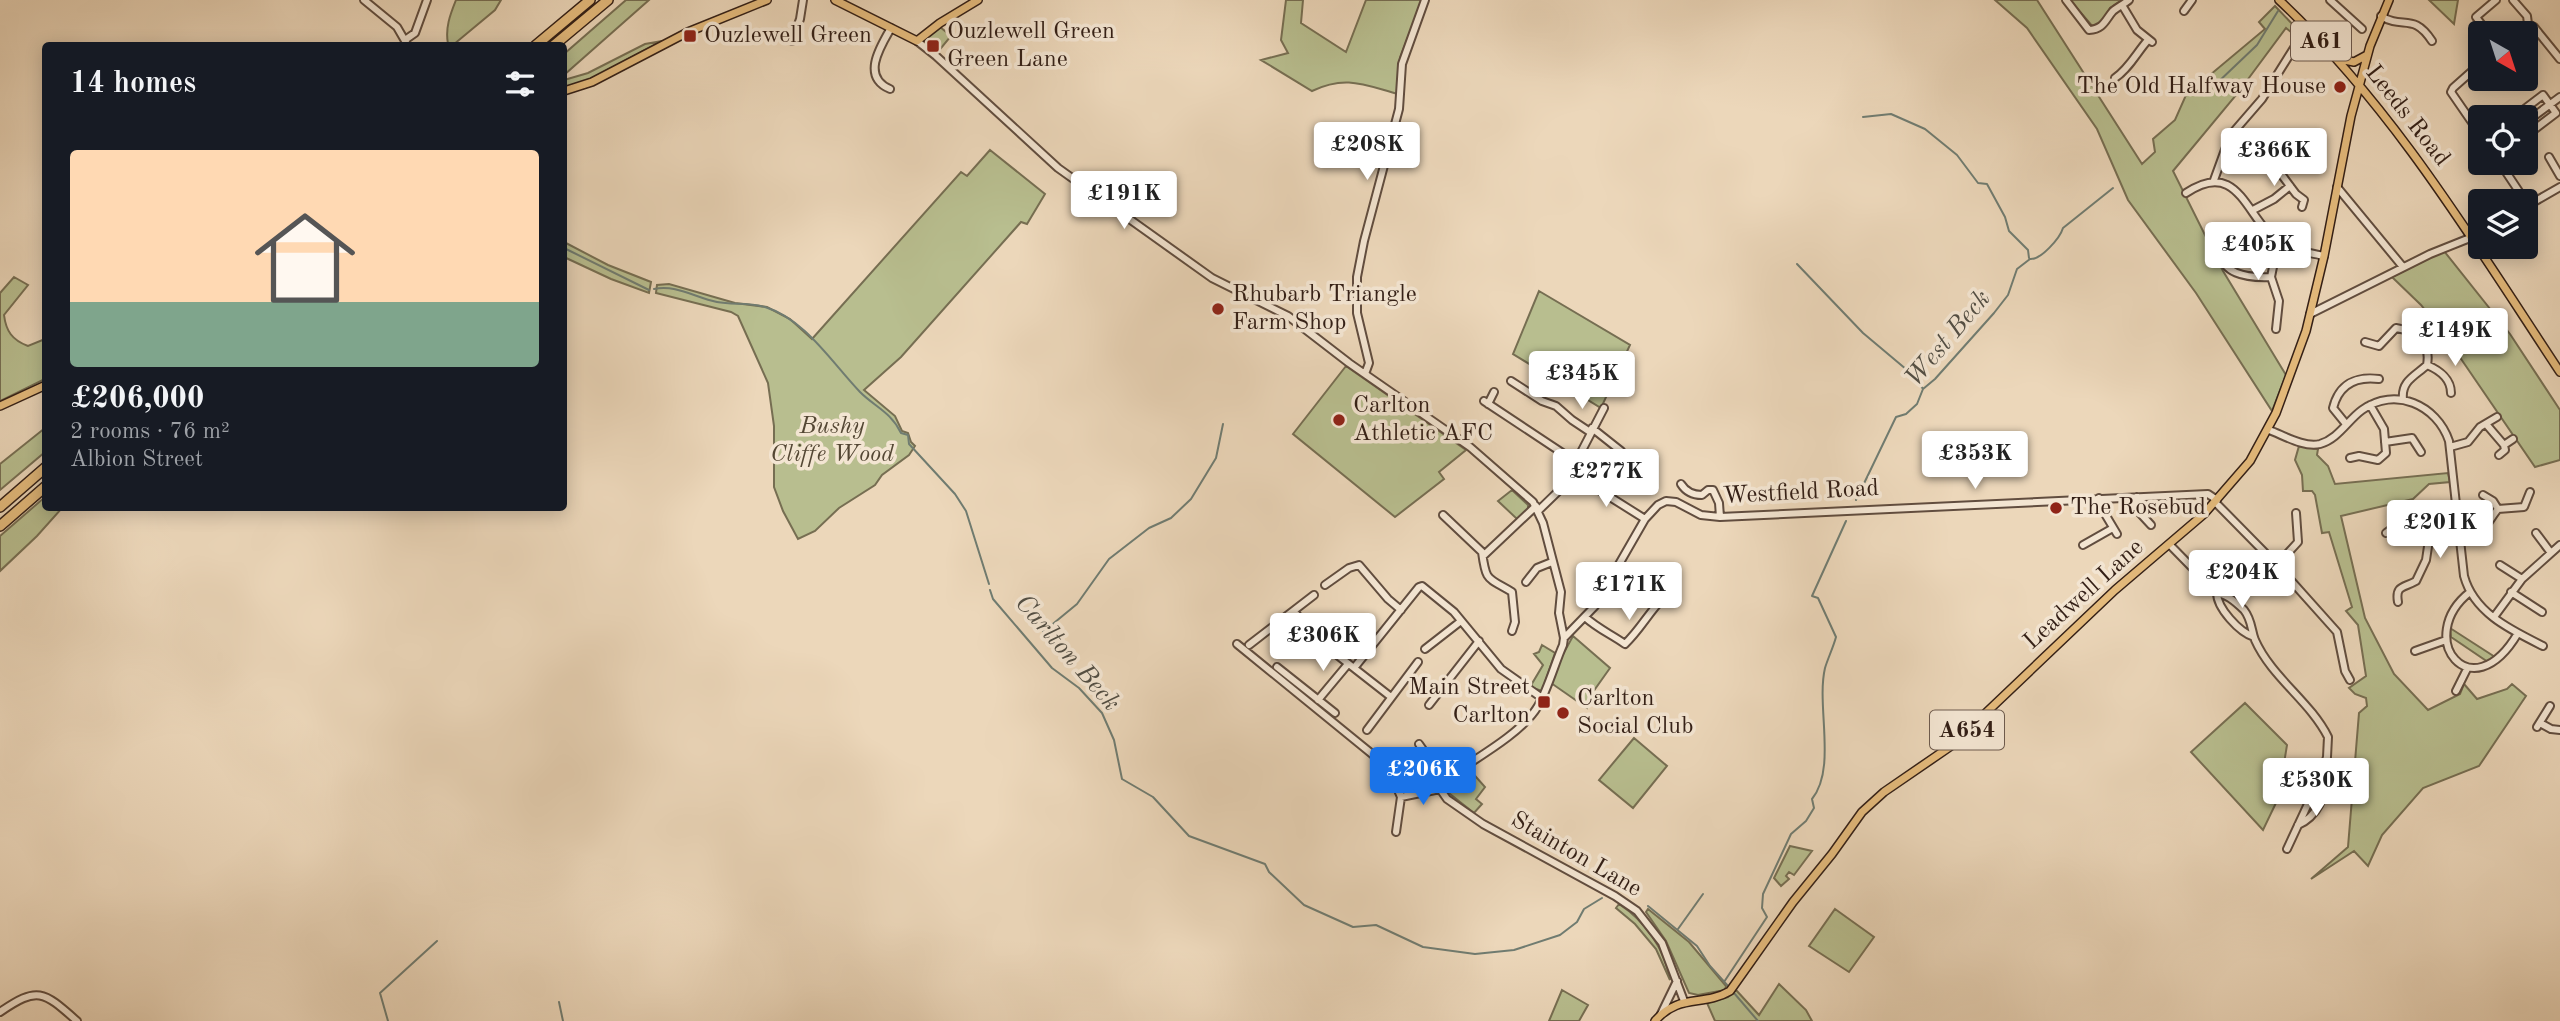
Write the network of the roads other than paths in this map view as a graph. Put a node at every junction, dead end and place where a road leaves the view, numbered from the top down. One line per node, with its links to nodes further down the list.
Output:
1 (364, 0): 32 (street)
2 (427, 0): 33 (street)
3 (590, 0): 34 (highway)
4 (608, 0): 35 (highway)
5 (767, 0): 44 (main road)
6 (803, 0): 29 (street)
7 (835, 0): 24 (main road)
8 (978, 0): 30 (main road)
9 (1425, 0): 78 (street)
10 (2066, 0): 26 (street)
11 (2192, 0): 18 (street)
12 (2279, 0): 38 (main road, Leeds Road / A61)
13 (2330, 0): 25 (street)
14 (2389, 0): 20 (main road, A654)
15 (2496, 0): 21 (street)
16 (2513, 0): 22 (street)
17 (2125, 2): 26 (street); 41 (street)
18 (2184, 11)
19 (2414, 14): 23 (street)
20 (2381, 16): 23 (street); 37 (main road, A654)
21 (2479, 21)
22 (2528, 21)
23 (2410, 22): 31 (street)
24 (891, 28): 30 (main road); 43 (street)
25 (2362, 29)
26 (2090, 30): 28 (street)
27 (2538, 32): 39 (street)
28 (2092, 38)
29 (792, 41)
30 (917, 41): 78 (street)
31 (2432, 41)
32 (406, 42)
33 (408, 42)
34 (540, 42)
35 (558, 42)
36 (2297, 43): 57 (street)
37 (2367, 55): 38 (main road); 42 (main road, A654)
38 (2338, 59): 42 (main road, Leeds Road / A61)
39 (2560, 59)
40 (2468, 75): 51 (street)
41 (2115, 78)
42 (2359, 85): 46 (main road, Leeds Road / A61); 49 (main road, Leadwell Lane / A654)
43 (890, 89)
44 (567, 90)
45 (2560, 97): 47 (street)
46 (2373, 103): 49 (main road); 65 (main road, Leeds Road / A61)
47 (2550, 104): 48 (street); 50 (street); 52 (street)
48 (2530, 105)
49 (2353, 109): 59 (main road, Leadwell Lane / A654)
50 (2538, 113)
51 (2468, 118)
52 (2538, 127)
53 (2549, 157): 55 (street)
54 (2272, 162): 58 (street)
55 (2558, 167): 56 (street)
56 (2560, 176)
57 (2214, 180): 61 (street); 64 (street)
58 (2290, 186): 63 (street); 64 (street)
59 (2337, 187): 69 (main road, Leadwell Lane / A654); 71 (street)
60 (2560, 187): 62 (street)
61 (2186, 193)
62 (2538, 200)
63 (2302, 206)
64 (2253, 210): 68 (street)
65 (2468, 234)
66 (2468, 239): 71 (street)
67 (2219, 244): 72 (street)
68 (2283, 245): 69 (street); 72 (street)
69 (2324, 256): 73 (main road, Leadwell Lane / A654)
70 (2485, 259): 77 (main road, Leeds Road / A61)
71 (2403, 267): 73 (street)
72 (2271, 277): 74 (street)
73 (2311, 314): 94 (main road, Leadwell Lane / A654)
74 (2276, 328)
75 (2365, 342): 76 (street)
76 (2427, 365): 82 (street); 86 (street)
77 (2560, 372)
78 (1366, 374): 113 (street)
79 (1524, 379): 83 (street)
80 (2379, 379): 91 (street)
81 (1511, 381): 83 (street)
82 (2459, 385)
83 (1520, 386): 93 (street)
84 (42, 387): 88 (main road)
85 (1494, 392): 101 (street)
86 (2403, 400): 87 (street); 97 (street)
87 (2370, 405): 91 (street); 96 (street)
88 (0, 406)
89 (1604, 408): 93 (street)
90 (2497, 416): 92 (street)
91 (2346, 424): 94 (street)
92 (2486, 424): 95 (street); 97 (street)
93 (1591, 430): 99 (street); 101 (street)
94 (2269, 430): 110 (main road, Leadwell Lane / A654)
95 (2512, 439)
96 (2385, 442): 98 (street); 100 (street)
97 (2450, 447): 111 (street)
98 (2421, 452)
99 (1617, 457)
100 (2350, 458)
101 (1576, 462): 103 (street)
102 (42, 470): 112 (highway)
103 (1575, 475): 113 (street); 118 (street)
104 (1681, 484): 117 (street)
105 (42, 489): 119 (highway)
106 (2530, 492): 114 (street)
107 (2483, 495): 114 (street)
108 (2137, 497): 109 (street, Westfield Road); 110 (street, Westfield Road); 120 (street)
109 (2099, 498): 117 (street, Westfield Road); 126 (street)
110 (2216, 501): 125 (main road, Leadwell Lane / A654); 131 (street)
111 (2457, 504): 121 (street); 124 (street)
112 (0, 507)
113 (1537, 508): 129 (street); 130 (street)
114 (2498, 509): 124 (street)
115 (2296, 513): 131 (street)
116 (1443, 515): 129 (street)
117 (1720, 517): 118 (street, Westfield Road)
118 (1645, 519): 145 (street)
119 (0, 526)
120 (2151, 526)
121 (2431, 526): 122 (street); 141 (street)
122 (2386, 533)
123 (2536, 533): 128 (street)
124 (2460, 537): 137 (street)
125 (2170, 544): 139 (street); 182 (main road, Leadwell Lane / A654)
126 (2083, 545)
127 (2560, 545): 128 (street)
128 (2551, 552): 133 (street)
129 (1483, 556): 148 (street)
130 (1552, 562): 134 (street); 151 (street)
131 (2277, 565): 163 (street)
132 (2500, 565): 133 (street)
133 (2522, 579): 138 (street)
134 (1525, 582)
135 (1325, 585): 142 (street)
136 (1656, 590): 145 (street)
137 (2470, 592): 146 (street); 152 (street)
138 (2511, 592): 144 (street); 146 (street)
139 (2217, 593): 150 (street); 150 (street)
140 (1314, 595): 143 (street)
141 (2398, 603)
142 (1401, 610): 147 (street); 160 (street)
143 (1294, 611): 155 (street); 160 (street)
144 (2542, 612)
145 (1585, 617): 151 (street)
146 (2494, 617): 149 (street)
147 (1461, 621): 153 (street); 157 (street)
148 (1512, 631)
149 (2518, 633): 156 (street); 162 (street)
150 (2253, 637): 174 (street)
151 (1564, 638): 166 (street)
152 (2446, 640): 158 (street); 162 (street)
153 (1479, 641): 166 (street); 168 (street)
154 (1237, 644): 177 (street)
155 (1249, 645)
156 (2543, 646)
157 (1425, 649)
158 (2415, 651)
159 (1418, 662): 165 (street)
160 (1351, 666): 165 (street); 167 (street)
161 (1276, 667): 167 (street)
162 (2467, 669): 164 (street)
163 (2350, 680)
164 (2456, 691)
165 (1391, 697): 171 (street)
166 (1542, 698): 175 (street)
167 (1318, 700): 170 (street)
168 (1429, 705)
169 (2550, 706): 172 (street)
170 (1335, 713)
171 (1367, 730)
172 (2560, 730)
173 (1407, 767): 175 (street)
174 (2321, 776): 178 (street); 178 (street)
175 (1444, 780): 176 (street)
176 (1440, 789): 177 (street); 181 (street, Stainton Lane)
177 (1401, 797): 179 (street)
178 (2298, 825): 180 (street)
179 (1396, 832)
180 (2287, 849)
181 (1677, 981): 182 (street, Stainton Lane); 184 (street)
182 (1684, 1001): 184 (main road, Leadwell Lane / A654)
183 (0, 1012): 185 (street)
184 (1661, 1014): 186 (main road, A654)
185 (77, 1021)
186 (1656, 1021)

